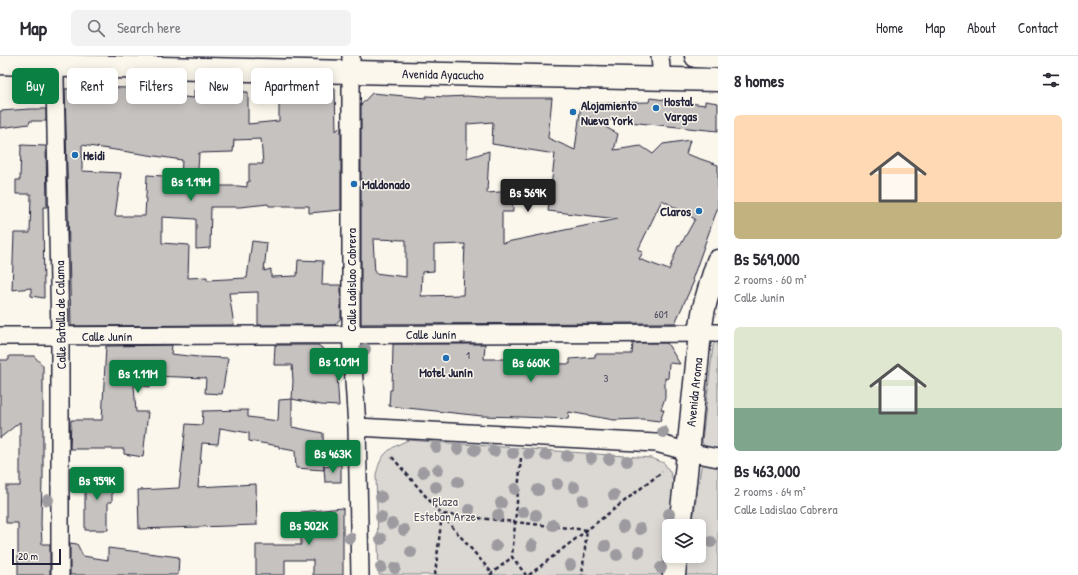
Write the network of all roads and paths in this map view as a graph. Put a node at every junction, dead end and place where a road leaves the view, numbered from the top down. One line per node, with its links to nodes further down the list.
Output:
1 (660, 56): 7 (street)
2 (696, 56): 3 (main road)
3 (718, 57)
4 (56, 60): 5 (main road, Avenida Ayacucho); 6 (main road, Avenida Ayacucho); 13 (street, Calle Batalla de Calama)
5 (0, 62)
6 (351, 64): 7 (main road, Avenida Ayacucho); 11 (street, Calle Ladislao Cabrera)
7 (662, 79): 8 (main road, Avenida Ayacucho)
8 (718, 80)
9 (718, 261): 10 (main road, Avenida Aroma)
10 (709, 333): 11 (street, Calle Junín); 15 (main road, Avenida Aroma)
11 (351, 334): 13 (street, Calle Junín); 14 (street, Calle Ladislao Cabrera)
12 (0, 336): 13 (street, Calle Junín)
13 (60, 336): 27 (street, Calle Batalla de Calama)
14 (357, 427): 15 (street); 28 (street, Calle Ladislao Cabrera)
15 (687, 452): 18 (street); 21 (main road, Avenida Aroma)
16 (392, 456): 20 (path)
17 (521, 458): 22 (path)
18 (718, 458)
19 (662, 472): 23 (path)
20 (442, 514): 22 (path); 26 (path); 29 (path)
21 (681, 519)
22 (515, 523): 23 (path); 24 (path)
23 (587, 530): 31 (path); 32 (path)
24 (512, 557): 26 (path); 30 (path)
25 (675, 563): 33 (main road)
26 (491, 574)
27 (60, 575)
28 (360, 575)
29 (434, 575)
30 (526, 575)
31 (529, 575)
32 (582, 575)
33 (674, 575)

